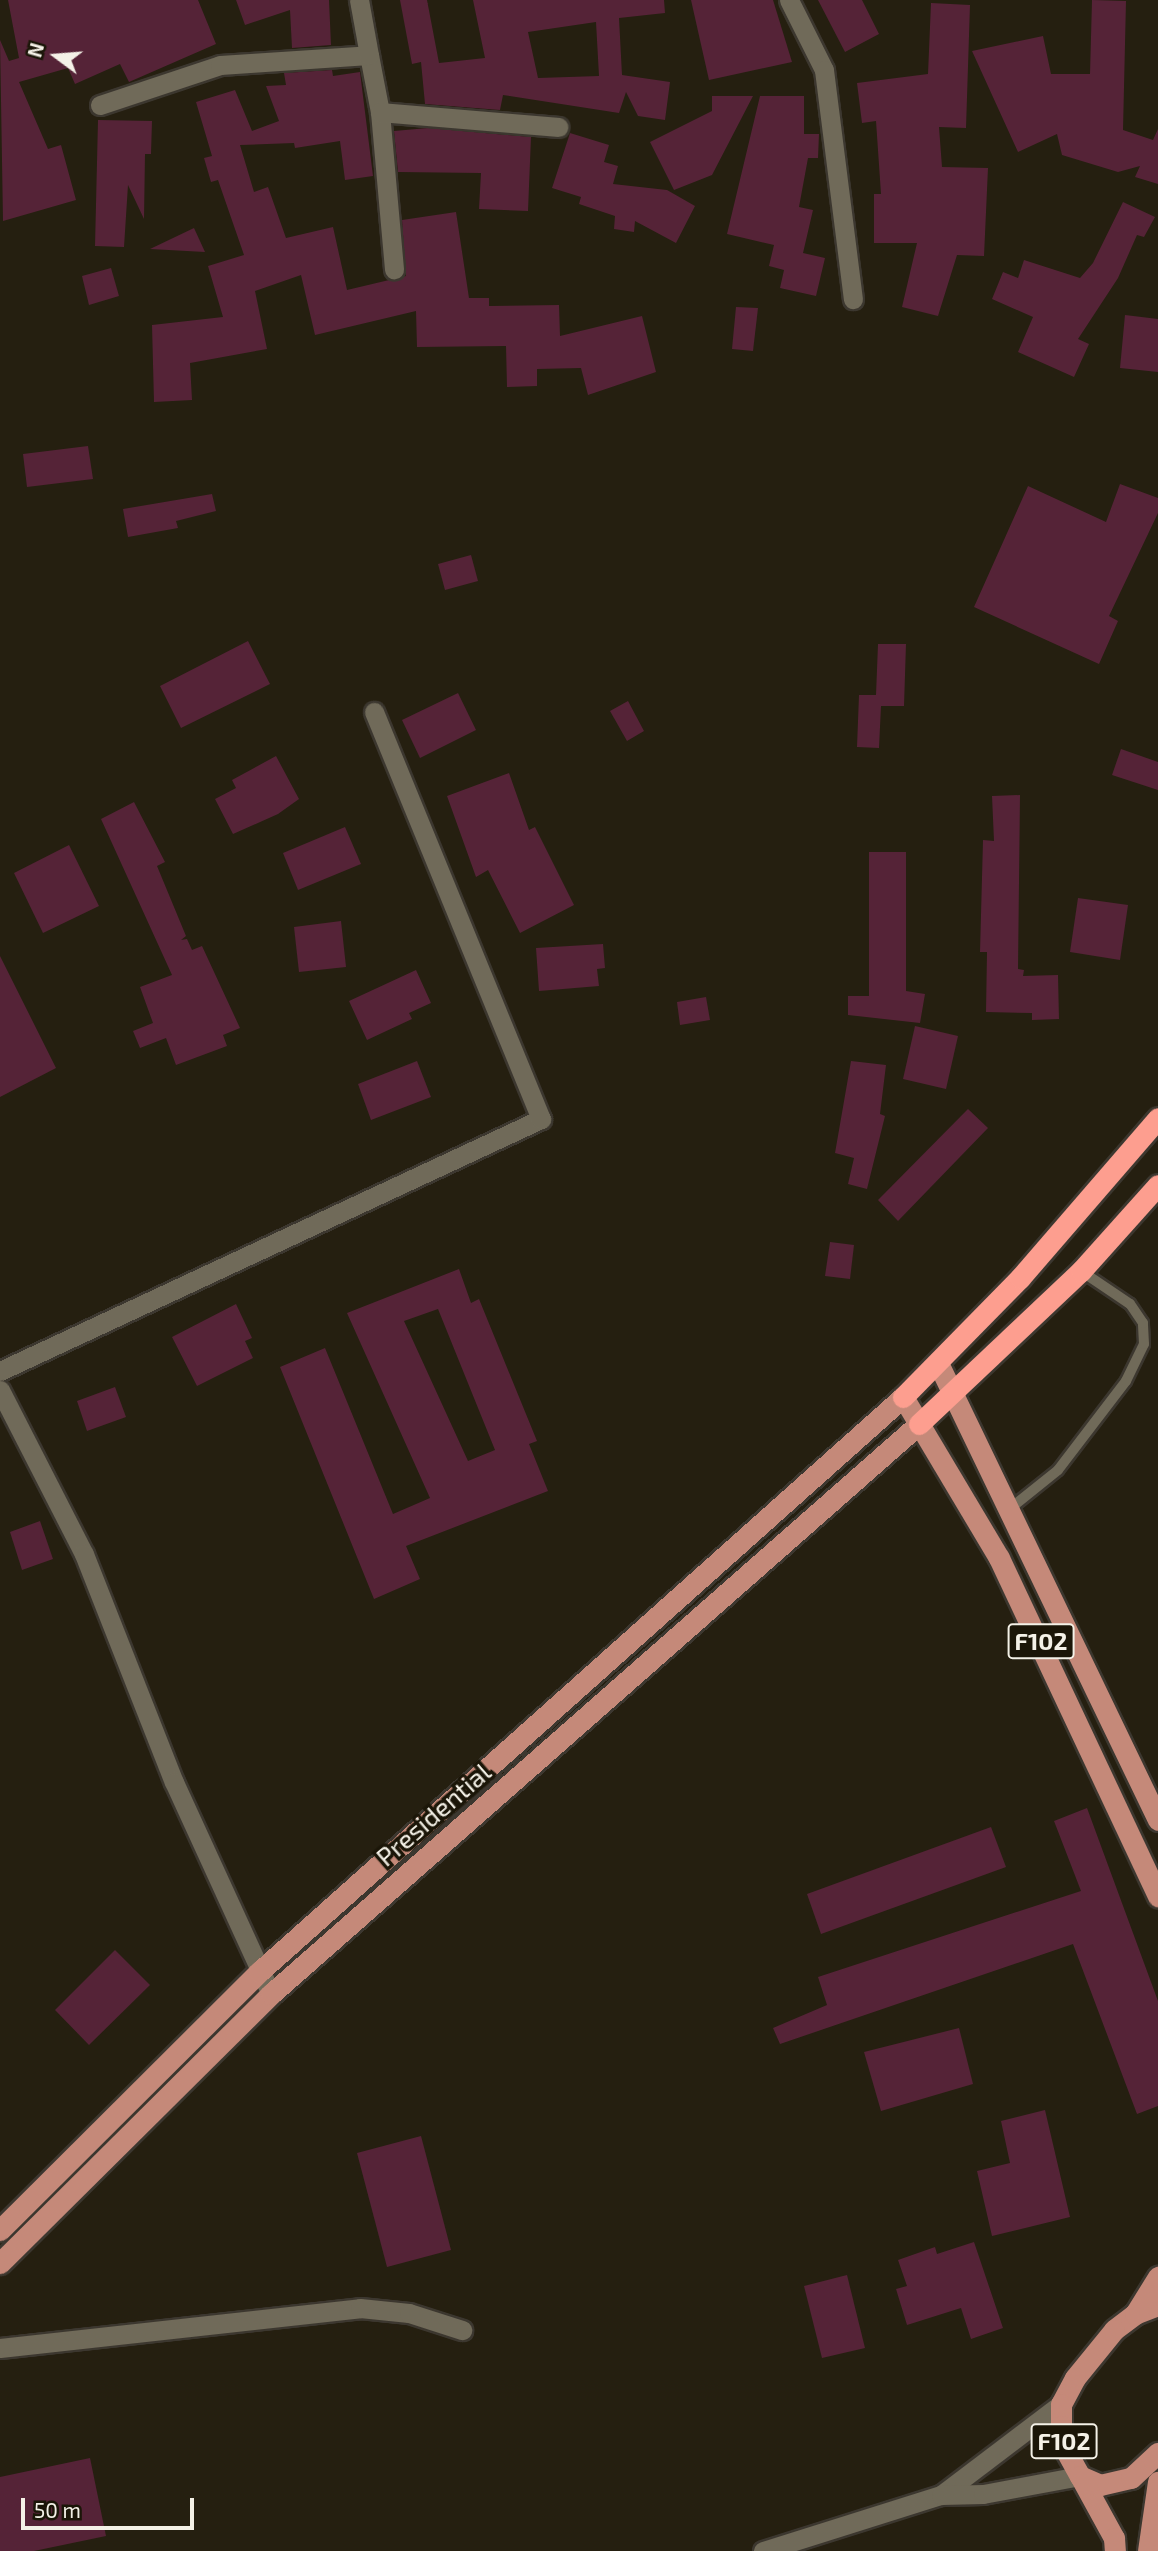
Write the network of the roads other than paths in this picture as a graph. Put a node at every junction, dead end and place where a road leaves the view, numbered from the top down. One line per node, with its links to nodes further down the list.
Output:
1 (359, 0): 3 (street)
2 (789, 0): 8 (street)
3 (369, 55): 4 (street); 5 (street)
4 (100, 105)
5 (380, 112): 6 (street); 7 (street)
6 (558, 127)
7 (394, 269)
8 (853, 299)
9 (374, 712): 14 (street)
10 (1158, 1118): 13 (highway)
11 (1158, 1185): 12 (highway)
12 (1081, 1271): 16 (highway); 19 (lane)
13 (938, 1363): 16 (main road, F102); 17 (highway)
14 (0, 1371)
15 (0, 1390): 22 (street)
16 (954, 1394): 18 (highway); 19 (main road, F102)
17 (903, 1397): 18 (main road, F102); 22 (main road)
18 (919, 1424): 21 (main road, F102); 23 (main road, Presidential)
19 (1012, 1507): 20 (main road, F102)
20 (1158, 1820)
21 (1158, 1896)
22 (259, 1972): 23 (street); 24 (main road)
23 (271, 1994): 25 (main road, Presidential)
24 (0, 2230)
25 (0, 2263)
26 (1158, 2277): 28 (main road, F102)
27 (1158, 2305): 28 (main road, F102)
28 (1135, 2314): 31 (main road, F102)
29 (462, 2330): 30 (street)
30 (0, 2348)
31 (1061, 2404): 33 (main road, F102); 35 (street)
32 (1158, 2454): 33 (main road, F102)
33 (1080, 2476): 35 (street); 37 (main road, F102)
34 (1158, 2482): 38 (main road)
35 (941, 2495): 36 (street)
36 (762, 2551)
37 (1115, 2551)
38 (1148, 2551)

